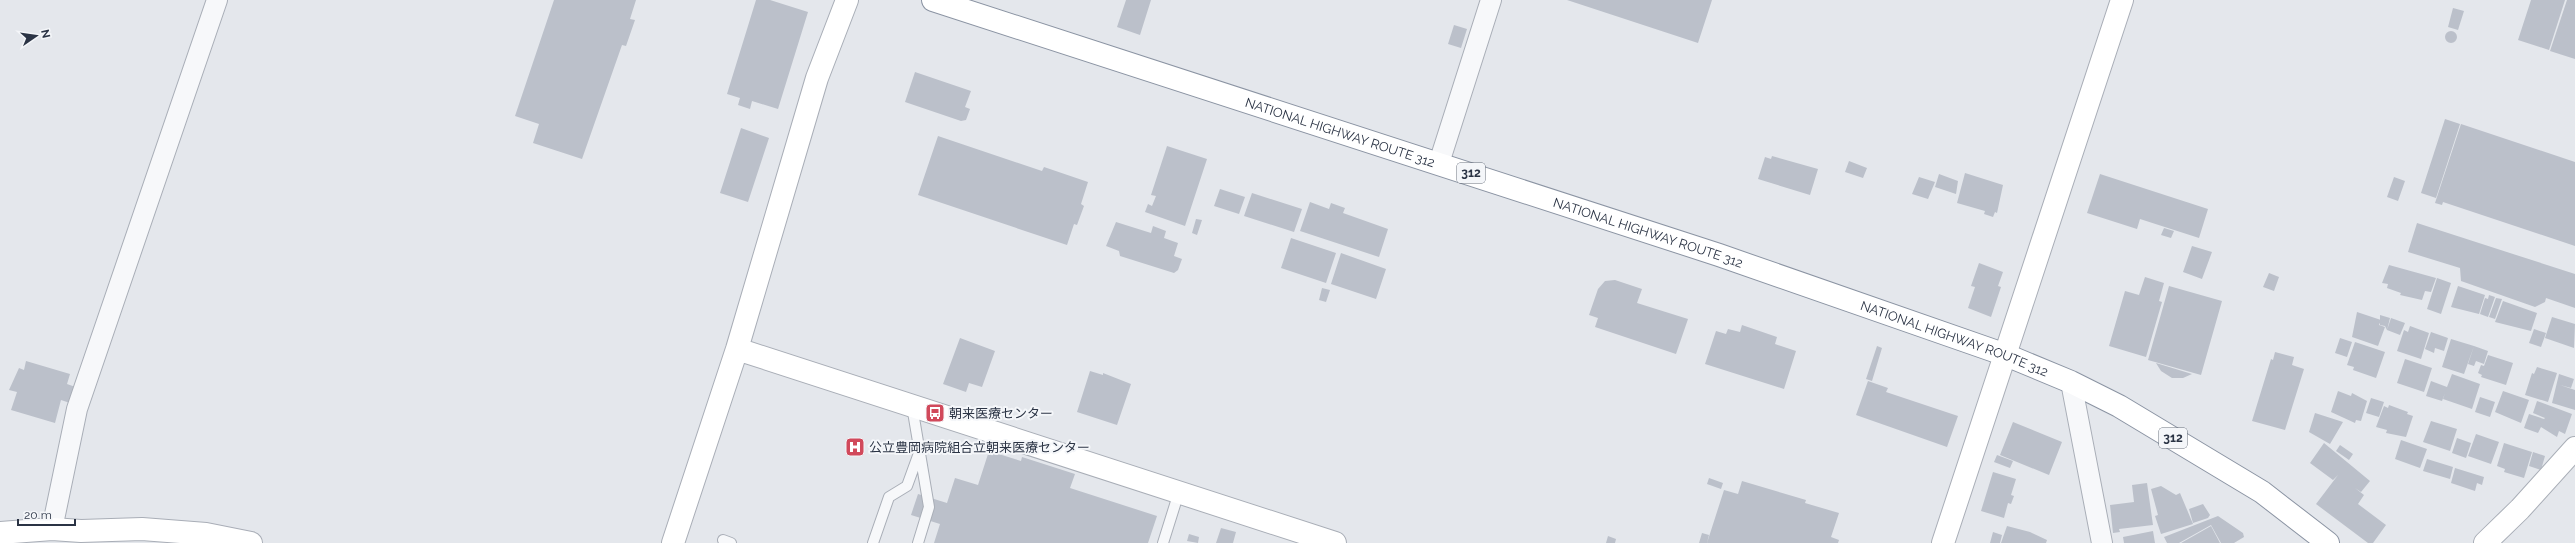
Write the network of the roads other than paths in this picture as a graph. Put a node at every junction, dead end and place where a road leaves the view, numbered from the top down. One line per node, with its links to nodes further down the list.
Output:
1 (217, 0): 14 (street)
2 (847, 0): 7 (main road)
3 (933, 0): 6 (main road, NATIONAL HIGHWAY ROUTE 312 / 312)
4 (1491, 0): 6 (street)
5 (2122, 0): 8 (main road)
6 (1438, 163): 8 (main road, NATIONAL HIGHWAY ROUTE 312 / 312)
7 (737, 349): 10 (main road); 17 (main road)
8 (2006, 355): 9 (main road, NATIONAL HIGHWAY ROUTE 312 / 312); 22 (main road)
9 (2071, 382): 23 (street); 24 (main road, NATIONAL HIGHWAY ROUTE 312 / 312)
10 (912, 406): 12 (lane); 13 (main road)
11 (2575, 448): 25 (main road)
12 (920, 451): 18 (lane); 19 (lane)
13 (1179, 492): 20 (lane); 21 (main road)
14 (52, 529): 15 (main road); 16 (main road)
15 (7, 536)
16 (251, 543)
17 (673, 543)
18 (873, 543)
19 (918, 543)
20 (1163, 543)
21 (1335, 543)
22 (1943, 543)
23 (2102, 543)
24 (2328, 543)
25 (2485, 543)

